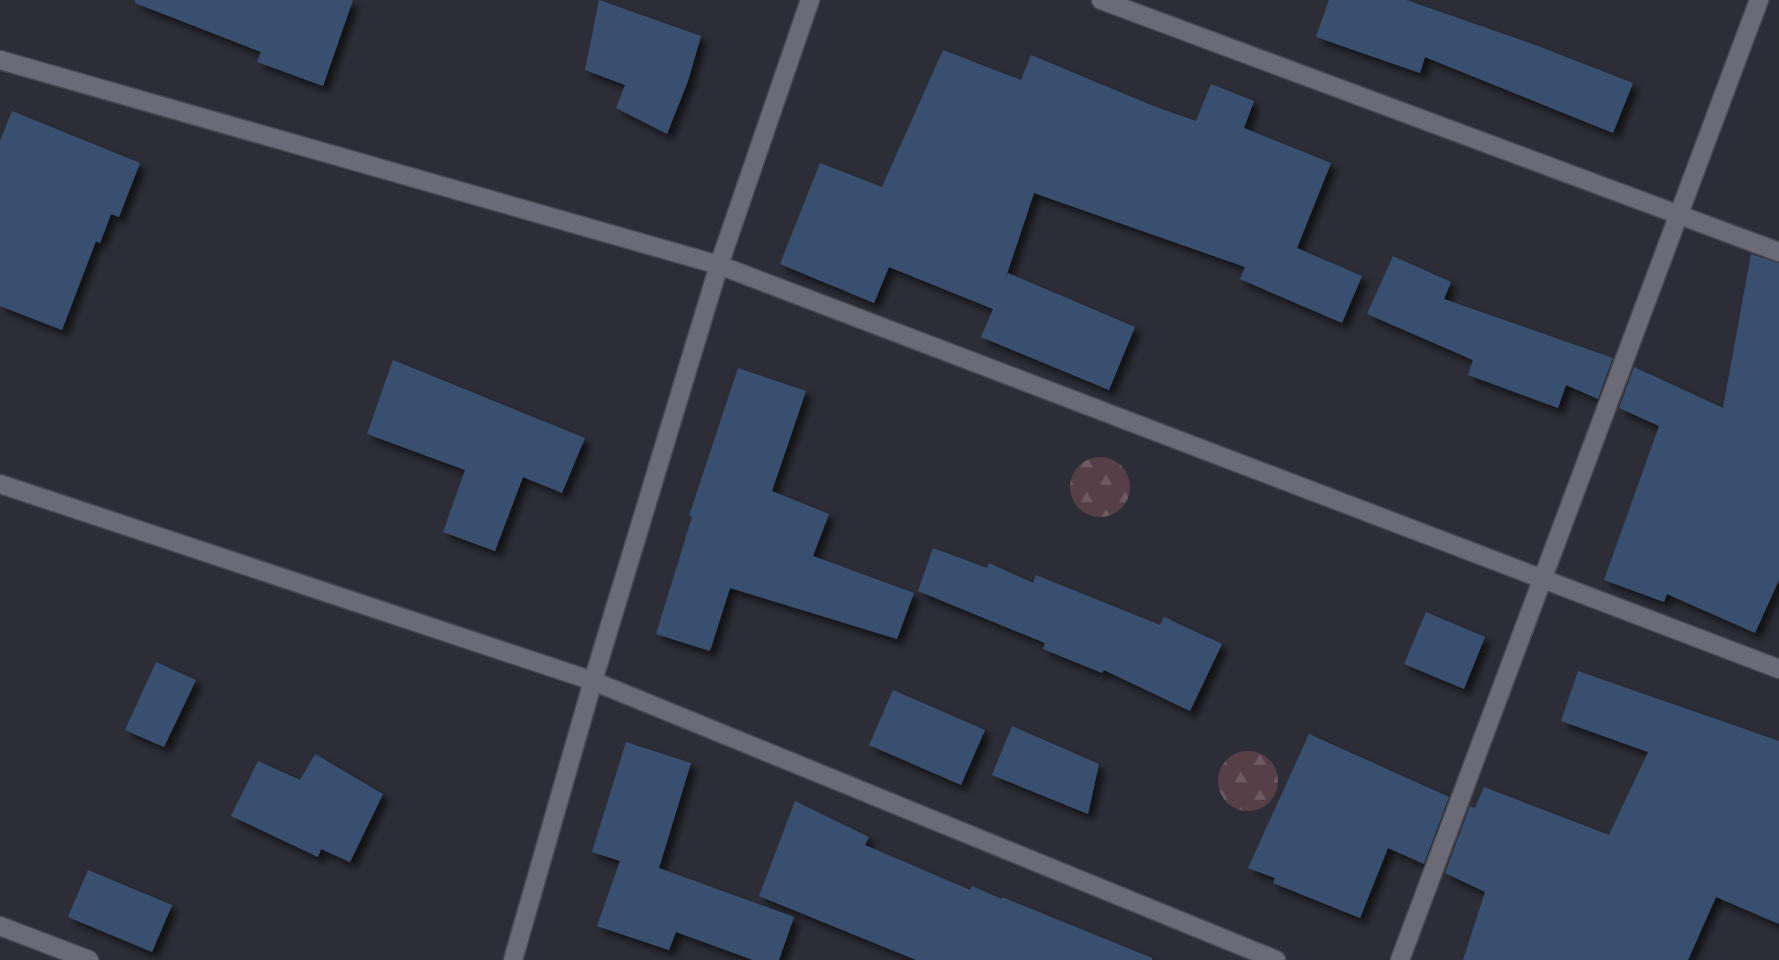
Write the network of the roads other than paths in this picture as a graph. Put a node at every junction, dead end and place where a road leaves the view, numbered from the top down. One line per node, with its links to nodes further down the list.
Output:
1 (810, 0): 7 (street)
2 (1101, 0): 5 (street)
3 (1759, 0): 5 (street)
4 (0, 60): 7 (street)
5 (1678, 215): 6 (street); 9 (street)
6 (1779, 252)
7 (719, 265): 9 (street); 11 (street)
8 (0, 484): 11 (street)
9 (1542, 577): 10 (street); 16 (street)
10 (1779, 669)
11 (593, 681): 14 (street); 15 (street)
12 (0, 926): 13 (street)
13 (89, 960)
14 (513, 960)
15 (1276, 960)
16 (1400, 960)

